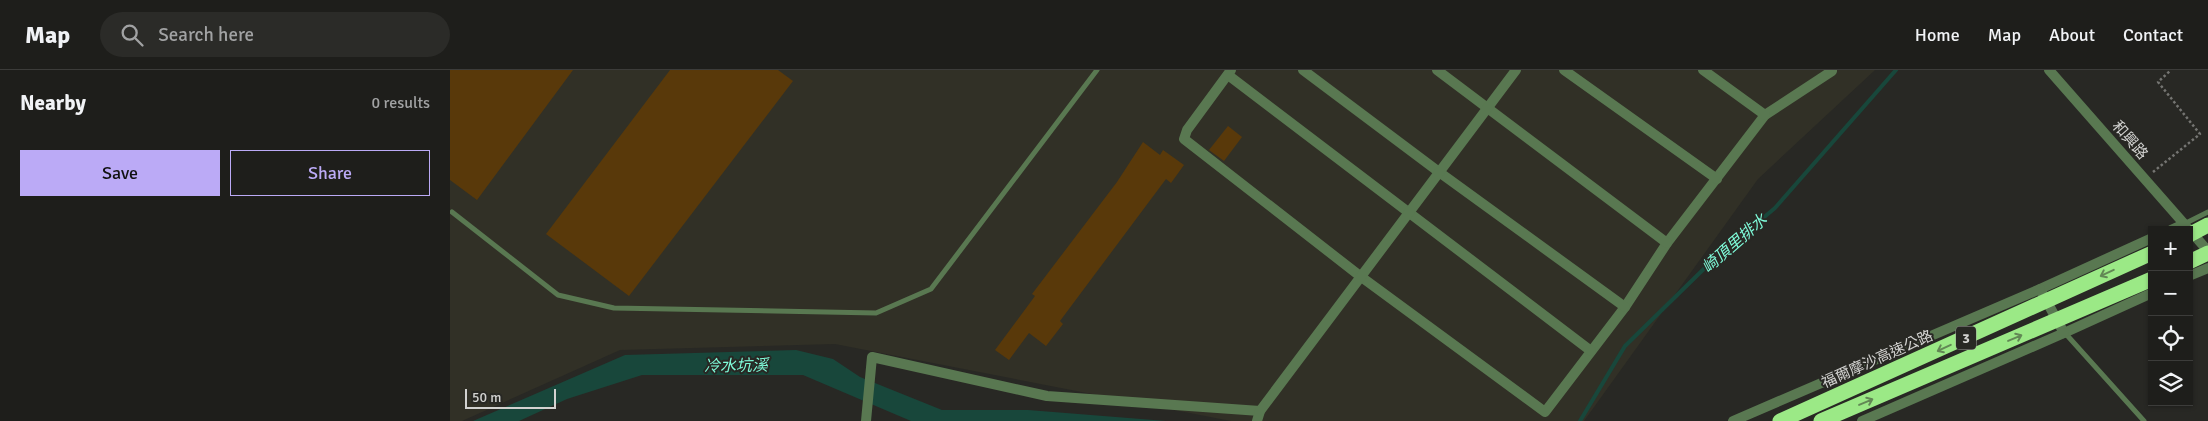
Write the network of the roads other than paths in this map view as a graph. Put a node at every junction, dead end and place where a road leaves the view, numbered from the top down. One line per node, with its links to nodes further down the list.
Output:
1 (1097, 70): 14 (lane)
2 (1303, 70): 12 (street)
3 (1437, 70): 10 (street)
4 (1516, 70): 10 (street)
5 (1564, 70): 13 (street)
6 (1703, 70): 11 (street)
7 (1831, 70): 11 (street)
8 (2049, 70): 18 (street, 和興路)
9 (1229, 73): 16 (street); 29 (street)
10 (1488, 107): 12 (street); 23 (street)
11 (1765, 115): 13 (street)
12 (1439, 172): 16 (street); 33 (street)
13 (1717, 179): 23 (street)
14 (452, 212)
15 (2208, 212): 19 (lane)
16 (1408, 214): 29 (street); 35 (street)
17 (2208, 225): 20 (highway, bridge)
18 (2184, 226)
19 (2191, 226)
20 (2193, 228)
21 (2193, 236): 24 (street, 和興路)
22 (2148, 240): 31 (street)
23 (1667, 244): 33 (street)
24 (2208, 252): 26 (highway)
25 (2148, 255): 39 (highway, 福爾摩沙高速公路 / 3, one-way to 39, bridge)
26 (2193, 260)
27 (2208, 268): 28 (street)
28 (2193, 274)
29 (1360, 276): 35 (street); 36 (street)
30 (2148, 281): 40 (highway, 3, one-way to 30, bridge)
31 (2040, 289): 34 (street); 38 (street)
32 (2148, 295): 34 (street)
33 (1625, 307): 35 (street)
34 (2064, 333): 41 (street); 42 (lane)
35 (1591, 352)
36 (1258, 416): 37 (street)
37 (866, 419)
38 (1733, 421)
39 (1780, 421)
40 (1821, 421)
41 (1862, 421)
42 (2144, 421)

